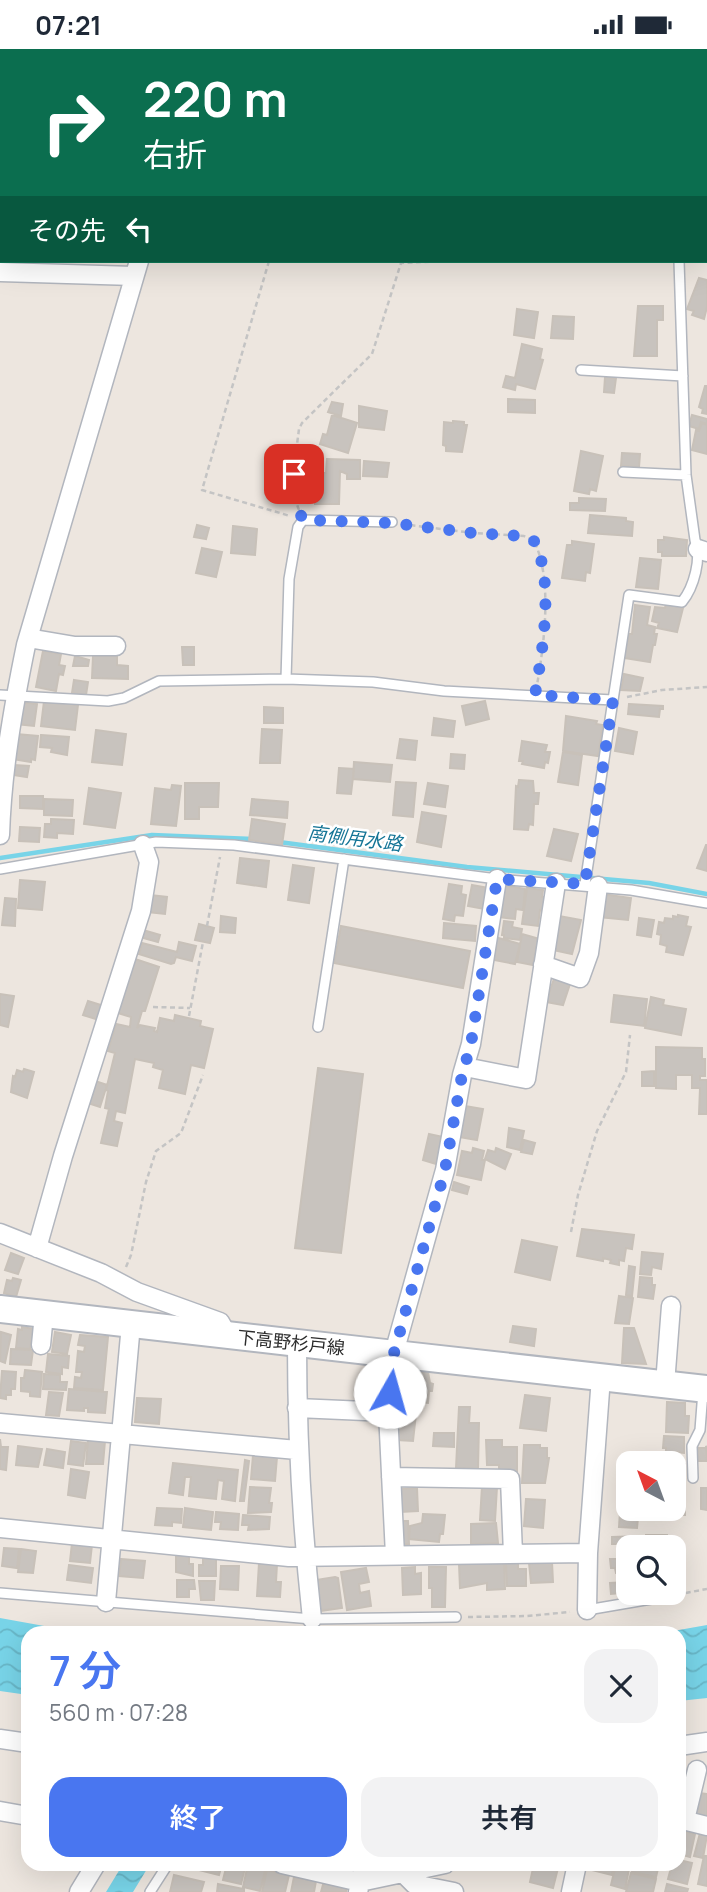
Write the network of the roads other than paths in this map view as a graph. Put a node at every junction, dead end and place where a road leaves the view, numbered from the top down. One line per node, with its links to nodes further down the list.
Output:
1 (679, 263): 5 (lane)
2 (136, 268): 3 (street); 10 (street)
3 (0, 272)
4 (581, 370): 5 (lane)
5 (682, 376): 7 (lane)
6 (623, 472): 7 (lane)
7 (686, 475): 9 (lane)
8 (392, 523): 12 (lane)
9 (703, 550): 14 (lane)
10 (28, 638): 11 (street); 13 (street)
11 (116, 646)
12 (286, 679): 13 (lane); 14 (lane)
13 (8, 696): 15 (street)
14 (613, 700): 22 (lane)
15 (6, 725): 16 (street)
16 (0, 835)
17 (143, 845): 18 (lane); 19 (lane); 28 (street)
18 (344, 859): 20 (lane); 25 (lane)
19 (0, 869)
20 (497, 879): 21 (lane); 26 (street)
21 (556, 883): 22 (lane); 24 (street)
22 (592, 885): 23 (lane); 24 (street)
23 (707, 903)
24 (543, 965): 26 (street)
25 (318, 1027)
26 (465, 1067): 36 (street)
27 (0, 1233): 28 (street)
28 (37, 1248): 33 (street)
29 (671, 1306): 38 (street)
30 (0, 1309): 31 (main road, 下高野杉戸線)
31 (44, 1314): 32 (main road, 下高野杉戸線); 34 (street)
32 (131, 1324): 33 (main road, 下高野杉戸線); 43 (street)
33 (228, 1336): 35 (main road, 下高野杉戸線)
34 (41, 1345)
35 (297, 1345): 36 (main road, 下高野杉戸線); 40 (street)
36 (394, 1353): 37 (main road, 下高野杉戸線); 41 (street)
37 (601, 1377): 38 (main road, 下高野杉戸線); 49 (street)
38 (665, 1384): 39 (main road, 下高野杉戸線)
39 (705, 1389): 46 (lane)
40 (297, 1408): 41 (street); 44 (street)
41 (388, 1412): 45 (street)
42 (0, 1423): 43 (street)
43 (121, 1436): 44 (street); 48 (street)
44 (297, 1450): 52 (street)
45 (391, 1477): 50 (street); 51 (street)
46 (694, 1478)
47 (0, 1528): 48 (street)
48 (112, 1538): 52 (street); 54 (street)
49 (588, 1553): 50 (street); 56 (street)
50 (513, 1554): 51 (street)
51 (395, 1555): 52 (street)
52 (304, 1558): 58 (street)
53 (0, 1593): 54 (lane)
54 (106, 1602): 58 (lane)
55 (616, 1605): 56 (lane)
56 (587, 1610)
57 (456, 1617): 58 (lane)
58 (312, 1619)
59 (0, 1739): 60 (street)
60 (21, 1742)
61 (707, 1742): 62 (street)
62 (686, 1745)
63 (697, 1770): 64 (street)
64 (686, 1806)
65 (0, 1811): 66 (street)
66 (21, 1815)
67 (686, 1820): 68 (street)
68 (707, 1826)
69 (92, 1871): 76 (street)
70 (164, 1871): 77 (lane)
71 (305, 1871): 75 (street)
72 (412, 1871): 74 (street)
73 (575, 1871): 79 (street)
74 (403, 1873): 75 (street); 78 (street)
75 (359, 1887)
76 (79, 1892)
77 (150, 1892)
78 (454, 1892)
79 (570, 1892)

